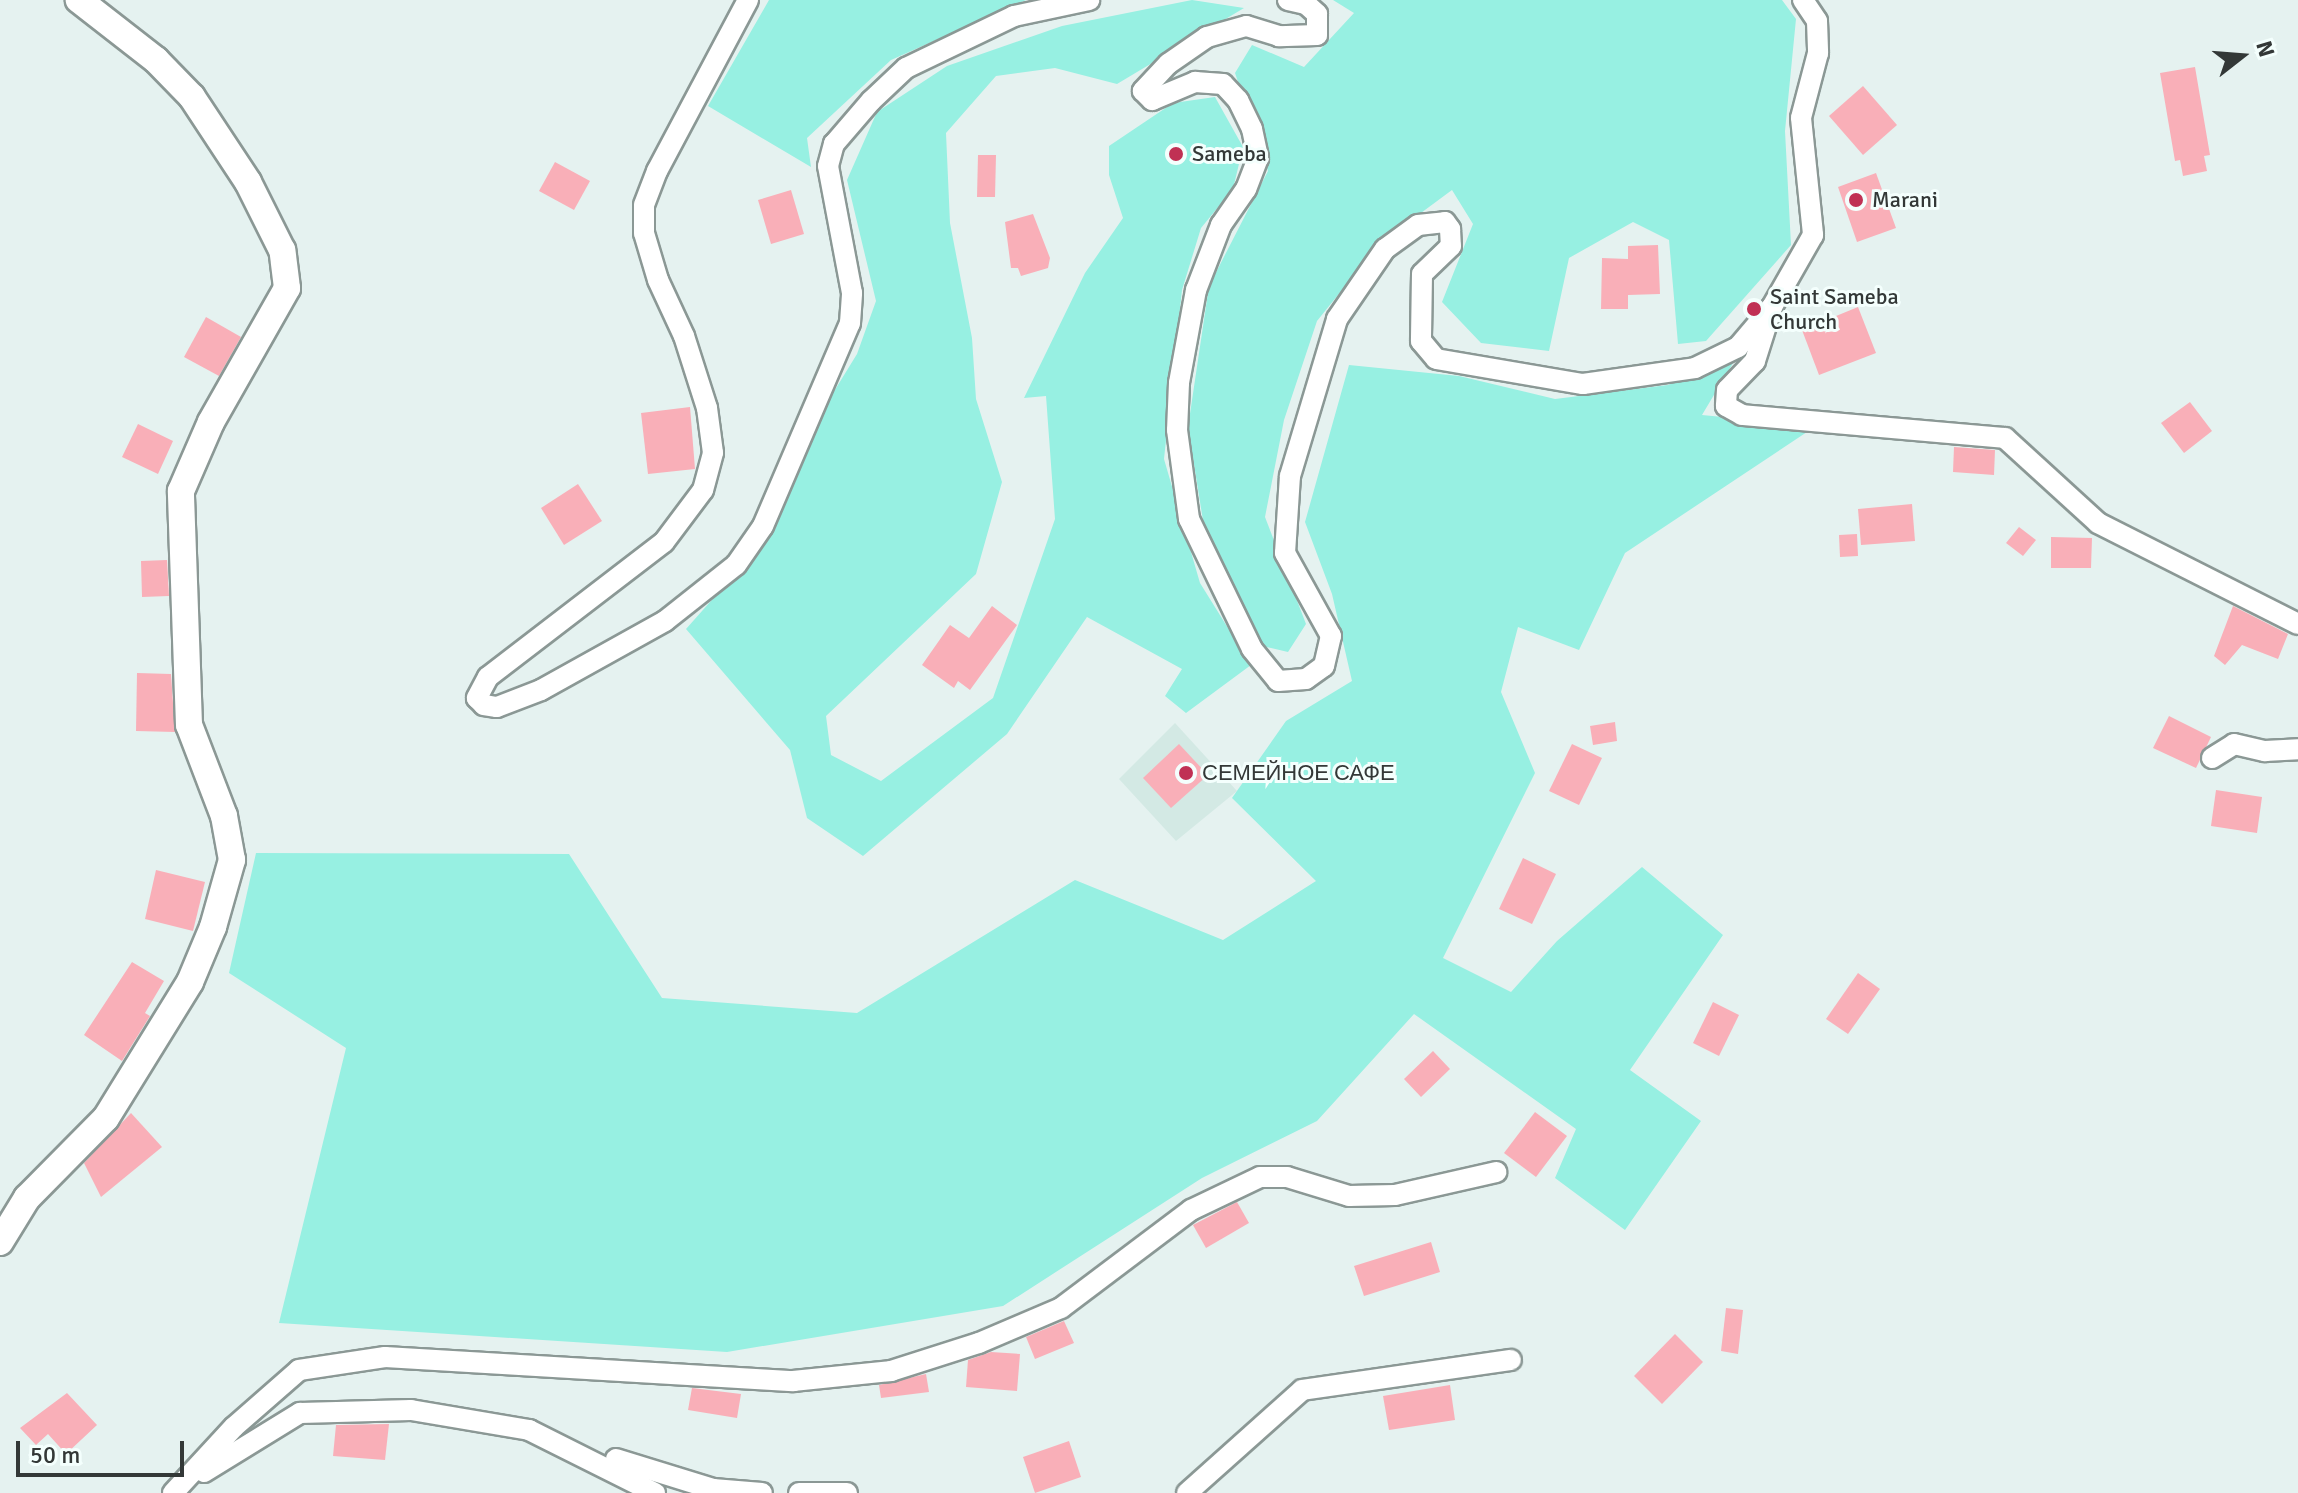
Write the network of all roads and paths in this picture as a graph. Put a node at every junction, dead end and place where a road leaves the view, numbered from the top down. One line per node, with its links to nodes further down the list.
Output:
1 (79, 0): 11 (street)
2 (748, 0): 3 (street)
3 (1089, 0)
4 (1288, 0): 6 (street)
5 (1803, 0): 6 (street)
6 (1772, 307): 7 (street)
7 (2298, 624)
8 (2298, 749): 9 (street)
9 (2212, 758)
10 (1496, 1172): 14 (street)
11 (0, 1242)
12 (1511, 1360): 19 (street)
13 (529, 1430): 14 (street); 15 (street); 16 (street)
14 (174, 1493)
15 (655, 1493)
16 (762, 1493)
17 (799, 1493): 18 (street)
18 (847, 1493)
19 (1187, 1493)

